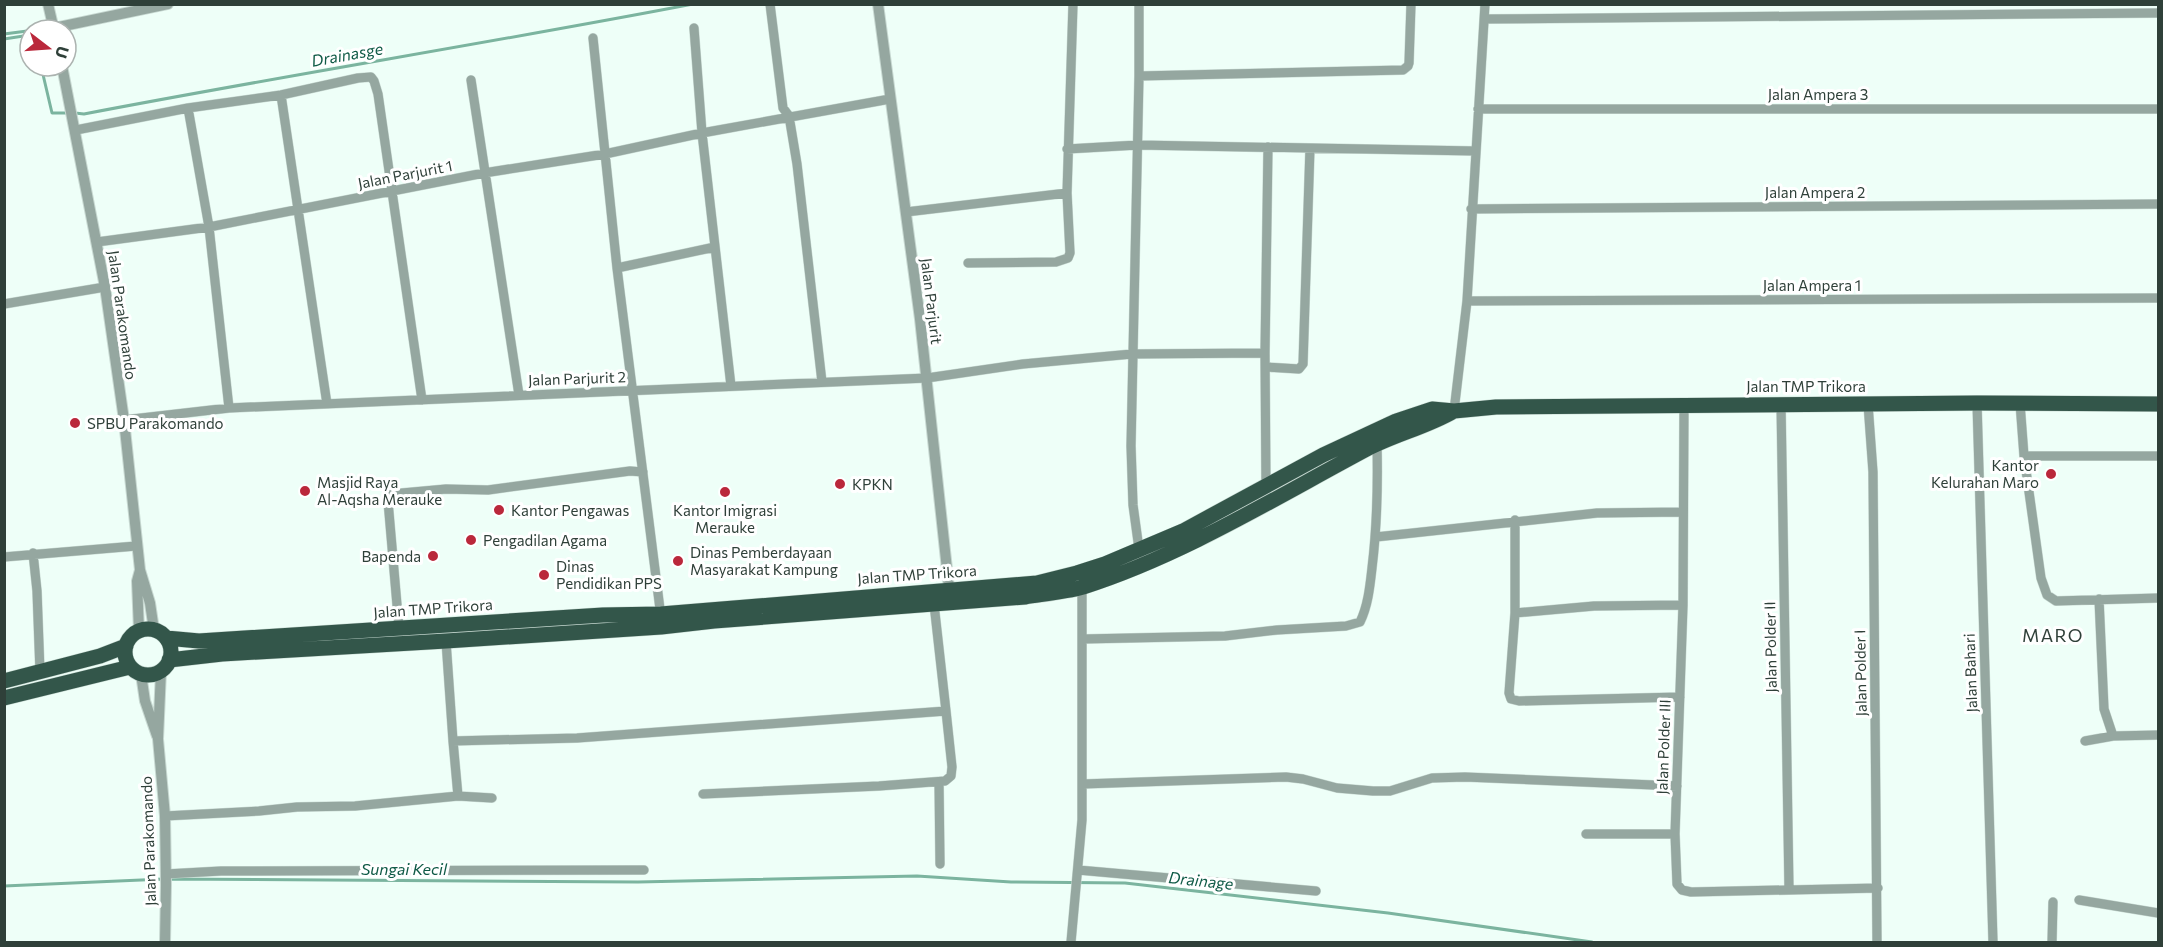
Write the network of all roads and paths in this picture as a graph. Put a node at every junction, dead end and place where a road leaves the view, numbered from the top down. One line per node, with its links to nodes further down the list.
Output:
1 (168, 4): 10 (street)
2 (770, 4): 21 (street)
3 (878, 4): 17 (street, Jalan Parjurit)
4 (1073, 4): 27 (street)
5 (1139, 4): 13 (street)
6 (1411, 4): 13 (street)
7 (1485, 4): 9 (street)
8 (2158, 13): 9 (street)
9 (1484, 19): 19 (street)
10 (78, 24)
11 (694, 28): 23 (street)
12 (593, 38): 29 (street)
13 (1139, 76): 24 (street)
14 (65, 78): 22 (street, Jalan Parakomando)
15 (471, 80): 30 (street)
16 (281, 95): 18 (street); 31 (street); 34 (street)
17 (890, 99): 21 (street, Jalan Parjurit 1); 36 (street, Jalan Parjurit)
18 (188, 108): 22 (street); 37 (street)
19 (1478, 109): 20 (street, Jalan Ampera 3); 28 (street)
20 (2158, 109)
21 (789, 116): 23 (street, Jalan Parjurit 1); 50 (street)
22 (76, 130): 38 (street, Jalan Parakomando)
23 (702, 133): 29 (street, Jalan Parjurit 1); 39 (street)
24 (1138, 145): 25 (street); 27 (street); 47 (street)
25 (1268, 147): 26 (street); 46 (street)
26 (1310, 148): 28 (street); 48 (street)
27 (1067, 149): 32 (street)
28 (1475, 151): 35 (street)
29 (605, 154): 30 (street, Jalan Parjurit 1); 41 (street)
30 (484, 173): 31 (street, Jalan Parjurit 1); 53 (street)
31 (392, 192): 34 (street, Jalan Parjurit 1); 54 (street)
32 (1067, 193): 36 (street); 40 (street)
33 (2158, 204): 35 (street, Jalan Ampera 2)
34 (299, 209): 37 (street, Jalan Parjurit 1); 56 (street)
35 (1471, 209): 44 (street)
36 (906, 212): 49 (street, Jalan Parjurit)
37 (209, 227): 38 (street, Jalan Parjurit 1); 62 (street)
38 (97, 242): 42 (street, Jalan Parakomando)
39 (715, 247): 41 (street); 51 (street)
40 (968, 263)
41 (617, 268): 52 (street)
42 (105, 287): 45 (street); 64 (street, Jalan Parakomando)
43 (2158, 298): 44 (street, Jalan Ampera 1)
44 (1467, 301): 63 (street)
45 (4, 304)
46 (1265, 353): 47 (street, Jalan Parjurit 2); 48 (street)
47 (1132, 354): 49 (street, Jalan Parjurit 2); 75 (street)
48 (1266, 367): 69 (street)
49 (927, 378): 50 (street, Jalan Parjurit 2); 79 (street, Jalan Parjurit)
50 (822, 382): 51 (street, Jalan Parjurit 2)
51 (731, 386): 52 (street, Jalan Parjurit 2)
52 (632, 391): 53 (street, Jalan Parjurit 2); 68 (street)
53 (519, 395): 54 (street, Jalan Parjurit 2)
54 (422, 400): 56 (street, Jalan Parjurit 2)
55 (1977, 403): 58 (highway, Jalan TMP Trikora); 59 (highway, Jalan TMP Trikora); 126 (street, Jalan Bahari)
56 (327, 404): 62 (street, Jalan Parjurit 2)
57 (1781, 404): 58 (highway, Jalan TMP Trikora); 61 (highway, Jalan TMP Trikora); 118 (street, Jalan Polder II)
58 (1868, 404): 117 (street, Jalan Polder I)
59 (2020, 404): 60 (highway, Jalan TMP Trikora); 66 (street)
60 (2158, 404)
61 (1684, 406): 63 (highway, Jalan TMP Trikora); 71 (street, Jalan Polder III)
62 (229, 408): 64 (street)
63 (1455, 411): 65 (highway, Jalan TMP Trikora); 69 (highway, Jalan TMP Trikora)
64 (124, 420): 74 (street, Jalan Parakomando)
65 (1377, 444): 70 (highway, Jalan TMP Trikora); 73 (street)
66 (2024, 456): 67 (street); 81 (street)
67 (2158, 456)
68 (643, 472): 85 (street); 86 (street)
69 (1266, 486): 70 (street); 75 (highway, Jalan TMP Trikora)
70 (1267, 502): 78 (highway, Jalan TMP Trikora)
71 (1683, 512): 72 (street); 83 (street, Jalan Polder III)
72 (1515, 520): 73 (street); 84 (street)
73 (1376, 537): 89 (street)
74 (136, 546): 76 (street); 87 (street, Jalan Parakomando)
75 (1139, 549): 79 (highway, Jalan TMP Trikora)
76 (33, 553): 77 (street); 94 (street)
77 (4, 557)
78 (1082, 587): 79 (highway, Jalan TMP Trikora); 89 (street)
79 (950, 596): 82 (highway, Jalan TMP Trikora); 85 (highway, Jalan TMP Trikora)
80 (2158, 598): 81 (street)
81 (2098, 599): 100 (street)
82 (934, 603): 85 (highway, Jalan TMP Trikora); 98 (street)
83 (1683, 605): 84 (street); 96 (street, Jalan Polder III)
84 (1515, 613): 96 (street)
85 (661, 620): 88 (highway, Jalan TMP Trikora); 90 (highway, Jalan TMP Trikora)
86 (399, 628): 87 (highway, Jalan TMP Trikora); 88 (highway, Jalan TMP Trikora)
87 (153, 633): 91 (highway); 92 (highway)
88 (418, 635): 90 (highway, Jalan TMP Trikora); 92 (highway, Jalan TMP Trikora)
89 (1083, 639): 105 (street)
90 (446, 641): 102 (street)
91 (126, 646): 93 (highway); 94 (highway)
92 (165, 665): 93 (highway); 101 (street, Jalan Parakomando)
93 (136, 671): 97 (highway); 101 (street, Jalan Parakomando)
94 (40, 672): 95 (highway)
95 (4, 681)
96 (1680, 697): 106 (street, Jalan Polder III)
97 (4, 698)
98 (946, 711): 102 (street); 104 (street)
99 (2158, 735): 100 (street)
100 (2113, 736): 103 (street)
101 (158, 739): 110 (street, Jalan Parakomando)
102 (453, 741): 108 (street)
103 (2085, 741)
104 (939, 782): 107 (street); 113 (street)
105 (1083, 784): 106 (street); 115 (street)
106 (1677, 786): 112 (street, Jalan Polder III)
107 (703, 794)
108 (458, 796): 109 (street); 110 (street)
109 (492, 798)
110 (165, 816): 116 (street, Jalan Parakomando)
111 (1586, 834): 112 (street)
112 (1675, 834): 118 (street, Jalan Polder III)
113 (940, 864)
114 (644, 870): 116 (street)
115 (1078, 874): 119 (street); 124 (street)
116 (166, 878): 123 (street, Jalan Parakomando)
117 (1878, 888): 118 (street, Jalan Polder III); 125 (street, Jalan Polder I)
118 (1789, 889)
119 (1316, 891)
120 (2079, 900): 122 (street)
121 (2053, 902): 127 (street)
122 (2158, 914)
123 (165, 942)
124 (1071, 942)
125 (1877, 942)
126 (1993, 942)
127 (2052, 942)

